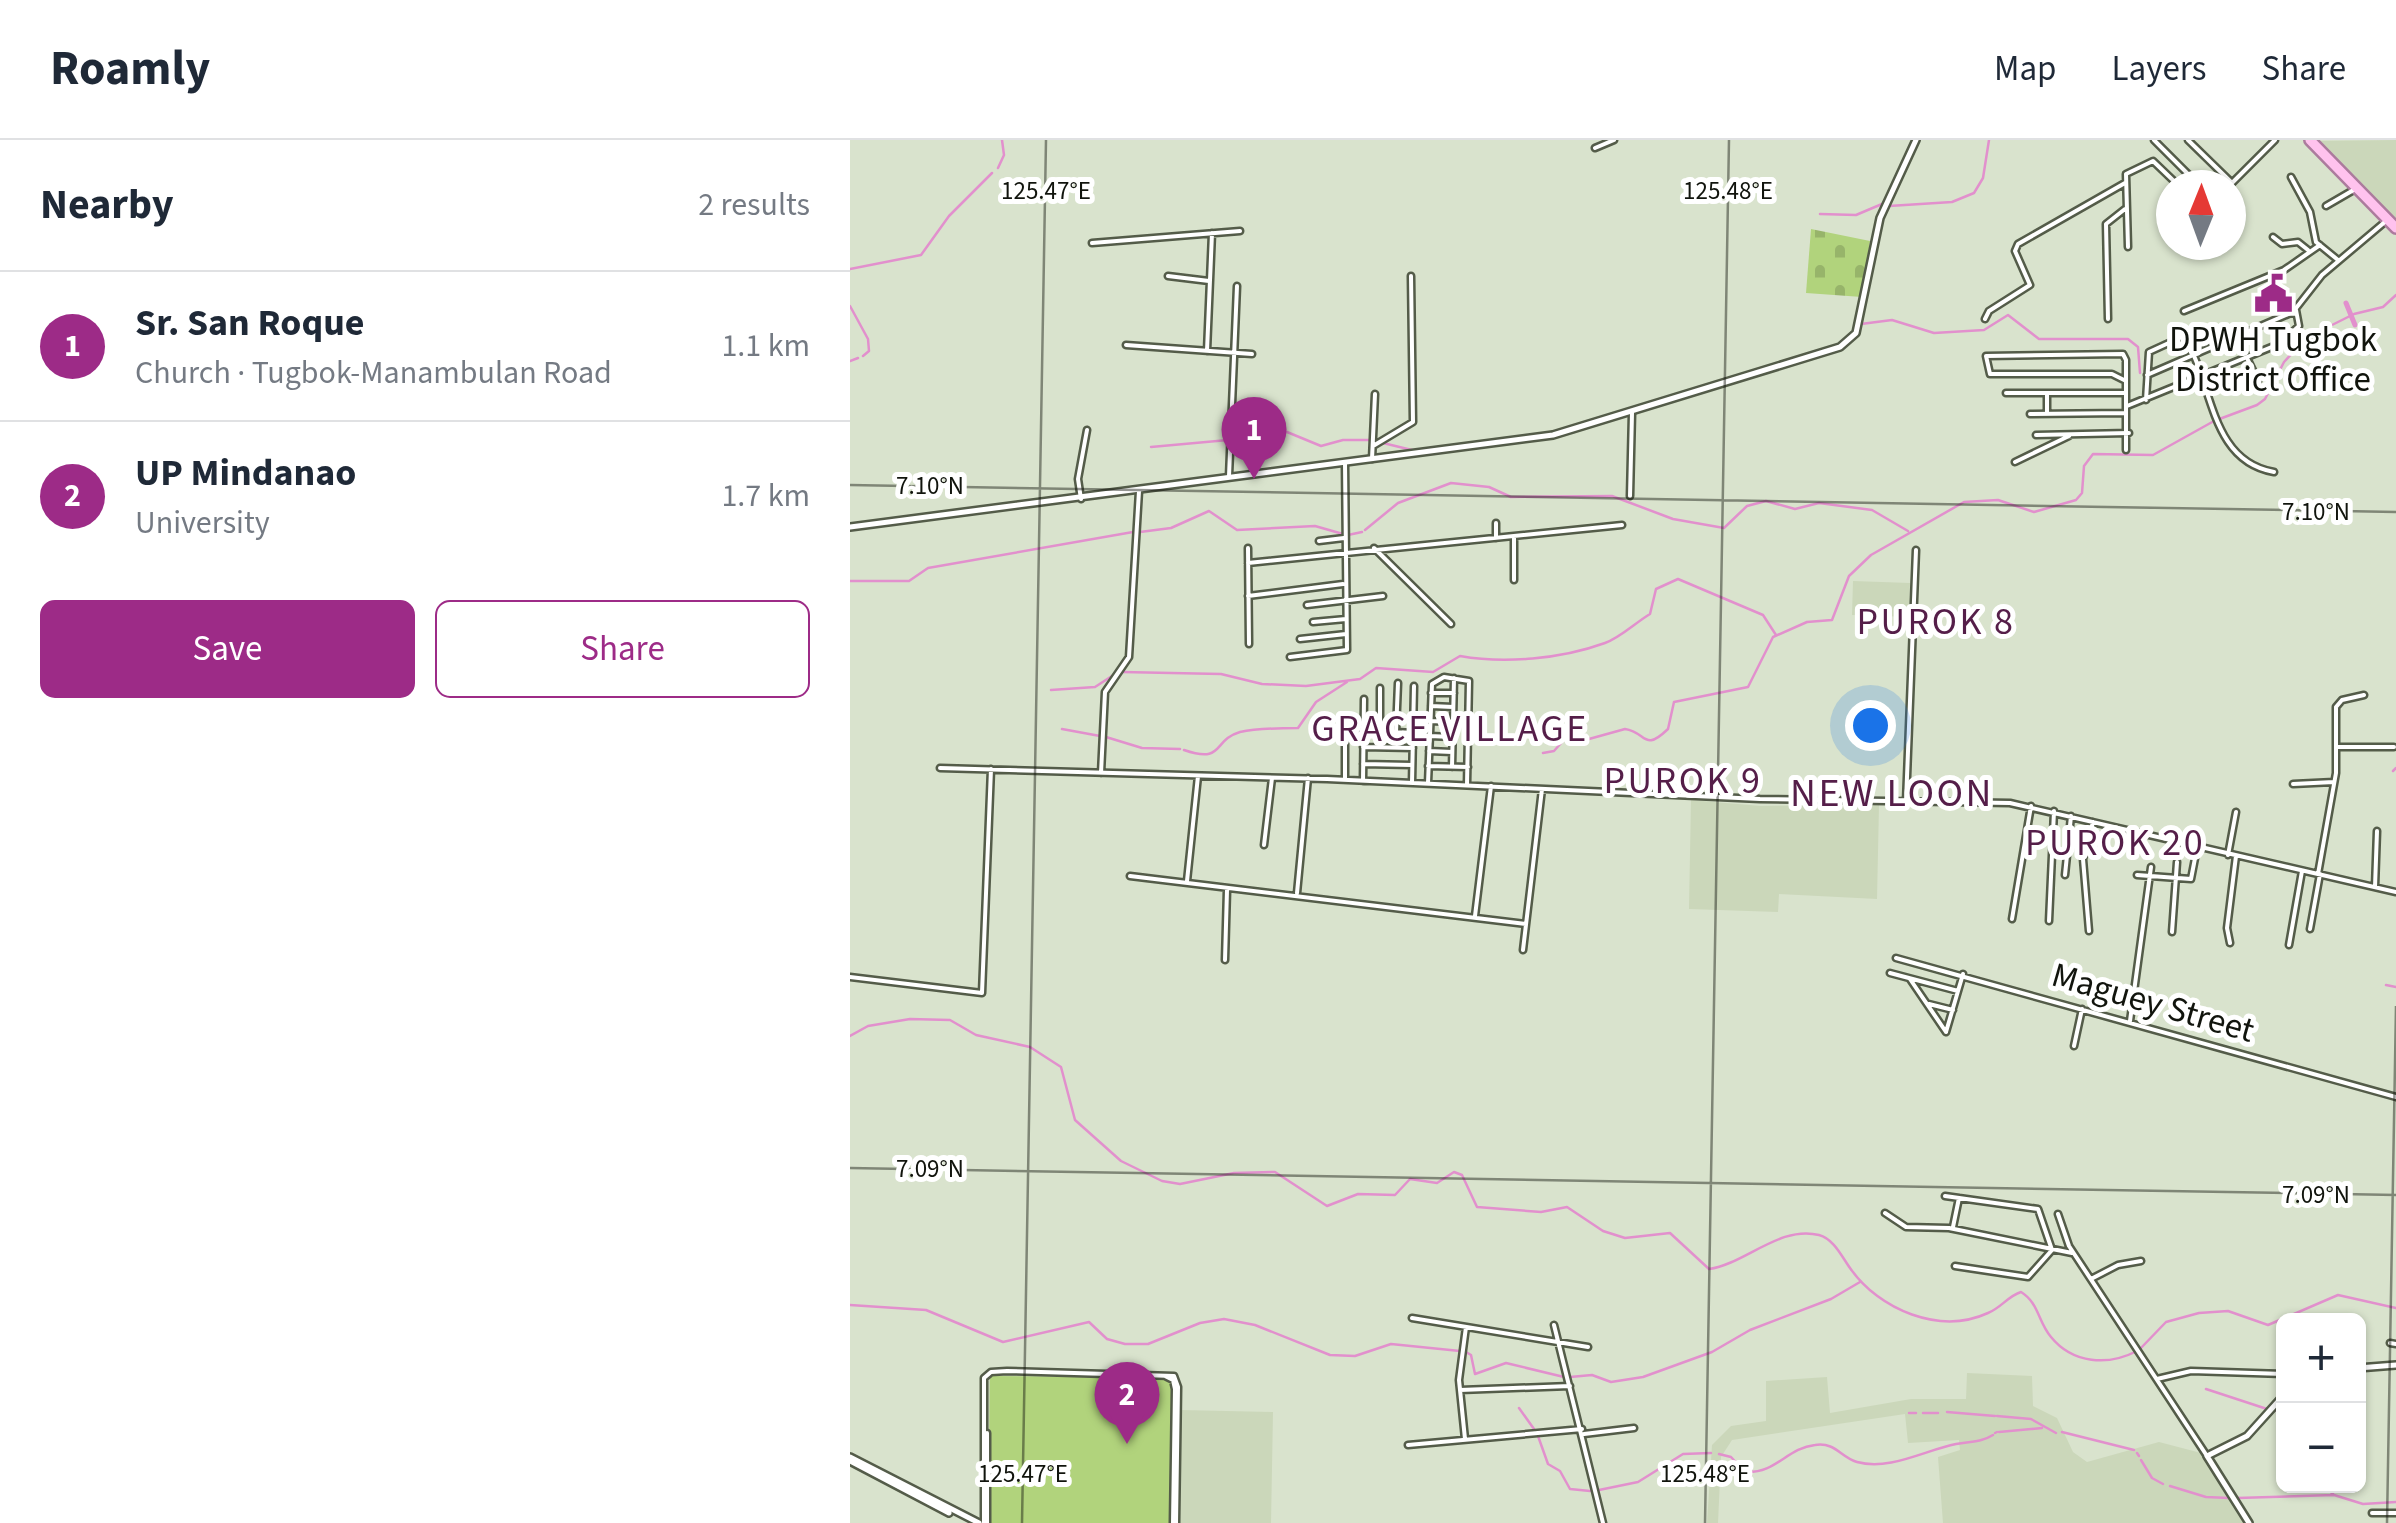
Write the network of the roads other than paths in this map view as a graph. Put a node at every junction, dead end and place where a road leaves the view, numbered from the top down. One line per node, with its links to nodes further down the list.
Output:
1 (1614, 140): 7 (street)
2 (1916, 140): 51 (street)
3 (2154, 140): 9 (street)
4 (2188, 140): 10 (street)
5 (2275, 140): 11 (street)
6 (2310, 140): 14 (highway)
7 (1595, 148)
8 (2160, 170): 13 (street)
9 (2183, 170)
10 (2217, 170)
11 (2245, 170)
12 (2292, 177): 24 (street)
13 (2124, 183): 16 (street); 33 (street)
14 (2357, 188): 15 (street); 17 (highway)
15 (2326, 206)
16 (2127, 207): 23 (street); 34 (street)
17 (2388, 220): 18 (highway); 26 (street)
18 (2396, 228)
19 (1240, 231): 20 (street)
20 (1212, 233): 22 (street); 29 (street)
21 (2273, 237): 25 (street)
22 (1092, 243)
23 (2128, 246)
24 (2320, 246): 25 (street); 26 (street)
25 (2308, 250): 32 (street)
26 (2338, 260): 31 (street)
27 (1168, 276): 29 (street)
28 (1411, 276): 58 (street)
29 (1208, 281): 36 (street)
30 (1237, 286): 37 (street)
31 (2296, 310): 39 (street); 40 (street)
32 (2184, 312)
33 (1985, 319)
34 (2108, 319)
35 (1126, 345): 36 (street)
36 (1207, 351): 37 (street)
37 (1234, 353): 38 (street); 64 (street)
38 (1252, 354)
39 (2194, 355): 41 (street); 41 (street); 42 (street)
40 (2246, 357): 42 (street); 44 (street)
41 (2147, 375): 49 (street)
42 (2202, 375): 49 (street); 63 (street)
43 (2126, 380): 43 (street); 47 (street)
44 (2258, 380)
45 (2006, 393): 46 (street)
46 (2047, 393): 47 (street); 53 (street)
47 (2127, 393): 50 (street)
48 (1375, 394): 58 (street)
49 (2146, 400): 50 (street)
50 (2128, 409): 53 (street); 55 (street)
51 (1632, 413): 60 (street); 66 (street)
52 (2030, 414): 53 (street)
53 (2047, 414)
54 (1087, 430): 67 (street)
55 (2129, 433): 57 (street); 59 (street)
56 (2036, 435): 57 (street)
57 (2072, 435): 61 (street)
58 (1373, 446): 60 (street)
59 (2126, 450)
60 (1372, 459): 62 (street)
61 (2014, 462)
62 (1345, 463): 64 (street); 72 (street)
63 (2274, 472)
64 (1229, 479): 65 (street)
65 (1140, 491): 67 (street); 125 (street)
66 (1630, 496)
67 (1080, 499): 70 (street)
68 (1496, 523): 73 (street)
69 (1622, 525): 71 (street)
70 (850, 528)
71 (1514, 537): 73 (street); 80 (street)
72 (1344, 538): 74 (street); 78 (street)
73 (1496, 538): 76 (street)
74 (1319, 541)
75 (1248, 548): 79 (street)
76 (1374, 548): 78 (street); 88 (street)
77 (1916, 550): 138 (street)
78 (1344, 553): 79 (street); 81 (street)
79 (1248, 564): 82 (street)
80 (1514, 580)
81 (1344, 584): 82 (street); 84 (street)
82 (1248, 596): 91 (street)
83 (1383, 596): 84 (street)
84 (1345, 602): 85 (street); 86 (street)
85 (1307, 605)
86 (1346, 618): 87 (street); 89 (street)
87 (1313, 622)
88 (1451, 624)
89 (1346, 634): 90 (street); 92 (street)
90 (1300, 639)
91 (1249, 644)
92 (1290, 657)
93 (1454, 678): 97 (street); 98 (street); 122 (street)
94 (1398, 683): 108 (street)
95 (1414, 686): 109 (street)
96 (1380, 688): 106 (street)
97 (1431, 692): 98 (street); 101 (street)
98 (1454, 693): 102 (street)
99 (2364, 696): 113 (street)
100 (1364, 699): 105 (street)
101 (1430, 706): 102 (street); 103 (street)
102 (1453, 707): 104 (street)
103 (1430, 721): 104 (street); 110 (street)
104 (1453, 722): 111 (street)
105 (1364, 730): 106 (street); 112 (street)
106 (1380, 731): 108 (street)
107 (1345, 732): 129 (street)
108 (1396, 732): 109 (street)
109 (1413, 733): 115 (street)
110 (1430, 736): 111 (street); 116 (street)
111 (1452, 737): 117 (street)
112 (1363, 747): 115 (street); 118 (street)
113 (2336, 747): 114 (street); 131 (street)
114 (2394, 747)
115 (1413, 748): 119 (street)
116 (1429, 752): 117 (street); 120 (street)
117 (1452, 752): 121 (street)
118 (1362, 764): 119 (street); 130 (street)
119 (1412, 766): 132 (street)
120 (1428, 766): 121 (street); 133 (street)
121 (1452, 766): 122 (street)
122 (1468, 767): 135 (street)
123 (940, 768): 124 (street)
124 (991, 769): 125 (street); 177 (street)
125 (1102, 773): 126 (street)
126 (1198, 776): 127 (street); 158 (street)
127 (1272, 778): 128 (street); 145 (street)
128 (1308, 778): 129 (street); 162 (street)
129 (1344, 780): 130 (street)
130 (1362, 780): 132 (street)
131 (2334, 782): 134 (street); 152 (street)
132 (1412, 784): 133 (street)
133 (1428, 784): 135 (street)
134 (2292, 784)
135 (1467, 786): 136 (street)
136 (1491, 786): 137 (street); 163 (street)
137 (1542, 788): 138 (street); 166 (street)
138 (1906, 802): 139 (street)
139 (2031, 806): 140 (street); 164 (street)
140 (2054, 811): 142 (street); 165 (street)
141 (2236, 812): 147 (street)
142 (2071, 816): 143 (street); 153 (street)
143 (2093, 822): 146 (street); 168 (street)
144 (2378, 832): 160 (street)
145 (1264, 845)
146 (2197, 848): 147 (street); 157 (street)
147 (2228, 855): 148 (street)
148 (2236, 856): 151 (street); 170 (street)
149 (2177, 862): 157 (street)
150 (2151, 867): 156 (street)
151 (2302, 870): 152 (street); 171 (street)
152 (2319, 874): 160 (street); 167 (street)
153 (2065, 875)
154 (2136, 875): 156 (street)
155 (1130, 876): 158 (street)
156 (2150, 876): 157 (street); 183 (street)
157 (2176, 879): 169 (street)
158 (1186, 883): 159 (street)
159 (1227, 888): 162 (street); 174 (street)
160 (2375, 888): 161 (street)
161 (2396, 892)
162 (1297, 895): 163 (street)
163 (1475, 918): 166 (street)
164 (2012, 919)
165 (2049, 921)
166 (1526, 924): 172 (street)
167 (2310, 929)
168 (2089, 931)
169 (2172, 932)
170 (2230, 943)
171 (2289, 945)
172 (1522, 950)
173 (1896, 958): 176 (street, Maguey Street)
174 (1225, 960)
175 (1890, 973): 178 (street)
176 (1963, 974): 179 (street); 181 (street, Maguey Street)
177 (850, 977)
178 (1910, 978): 179 (street); 180 (street)
179 (1958, 991): 182 (street)
180 (1926, 1003): 182 (street); 182 (street)
181 (2082, 1009): 183 (street, Maguey Street); 184 (street)
182 (1953, 1010)
183 (2130, 1021): 185 (street, Maguey Street)
184 (2074, 1046)
185 (2396, 1097)
186 (1945, 1196): 187 (street)
187 (1958, 1198): 190 (street); 191 (street)
188 (1885, 1213): 190 (street)
189 (2058, 1214): 192 (street)
190 (1952, 1229): 191 (street)
191 (2052, 1250): 192 (street); 194 (street)
192 (2074, 1253): 195 (street)
193 (2142, 1260): 195 (street)
194 (1955, 1266)
195 (2091, 1278): 204 (street)
196 (1412, 1318): 198 (street)
197 (1554, 1324): 199 (street)
198 (1466, 1327): 199 (street); 206 (street)
199 (1558, 1342): 200 (street); 205 (street)
200 (1588, 1347)
201 (2396, 1365): 202 (street)
202 (2366, 1367)
203 (2276, 1374): 204 (street)
204 (2157, 1379): 212 (street)
205 (1570, 1386): 206 (street); 209 (street)
206 (1460, 1390): 210 (street)
207 (2277, 1403): 212 (street)
208 (1634, 1428): 209 (street)
209 (1582, 1432): 210 (street); 219 (street)
210 (1464, 1439): 211 (street)
211 (1408, 1444)
212 (2210, 1457): 220 (street)
213 (850, 1459): 216 (street); 217 (street)
214 (2372, 1513): 215 (street)
215 (2396, 1513)
216 (970, 1523)
217 (983, 1523): 218 (street)
218 (1175, 1523)
219 (1603, 1523)
220 (2249, 1523)

